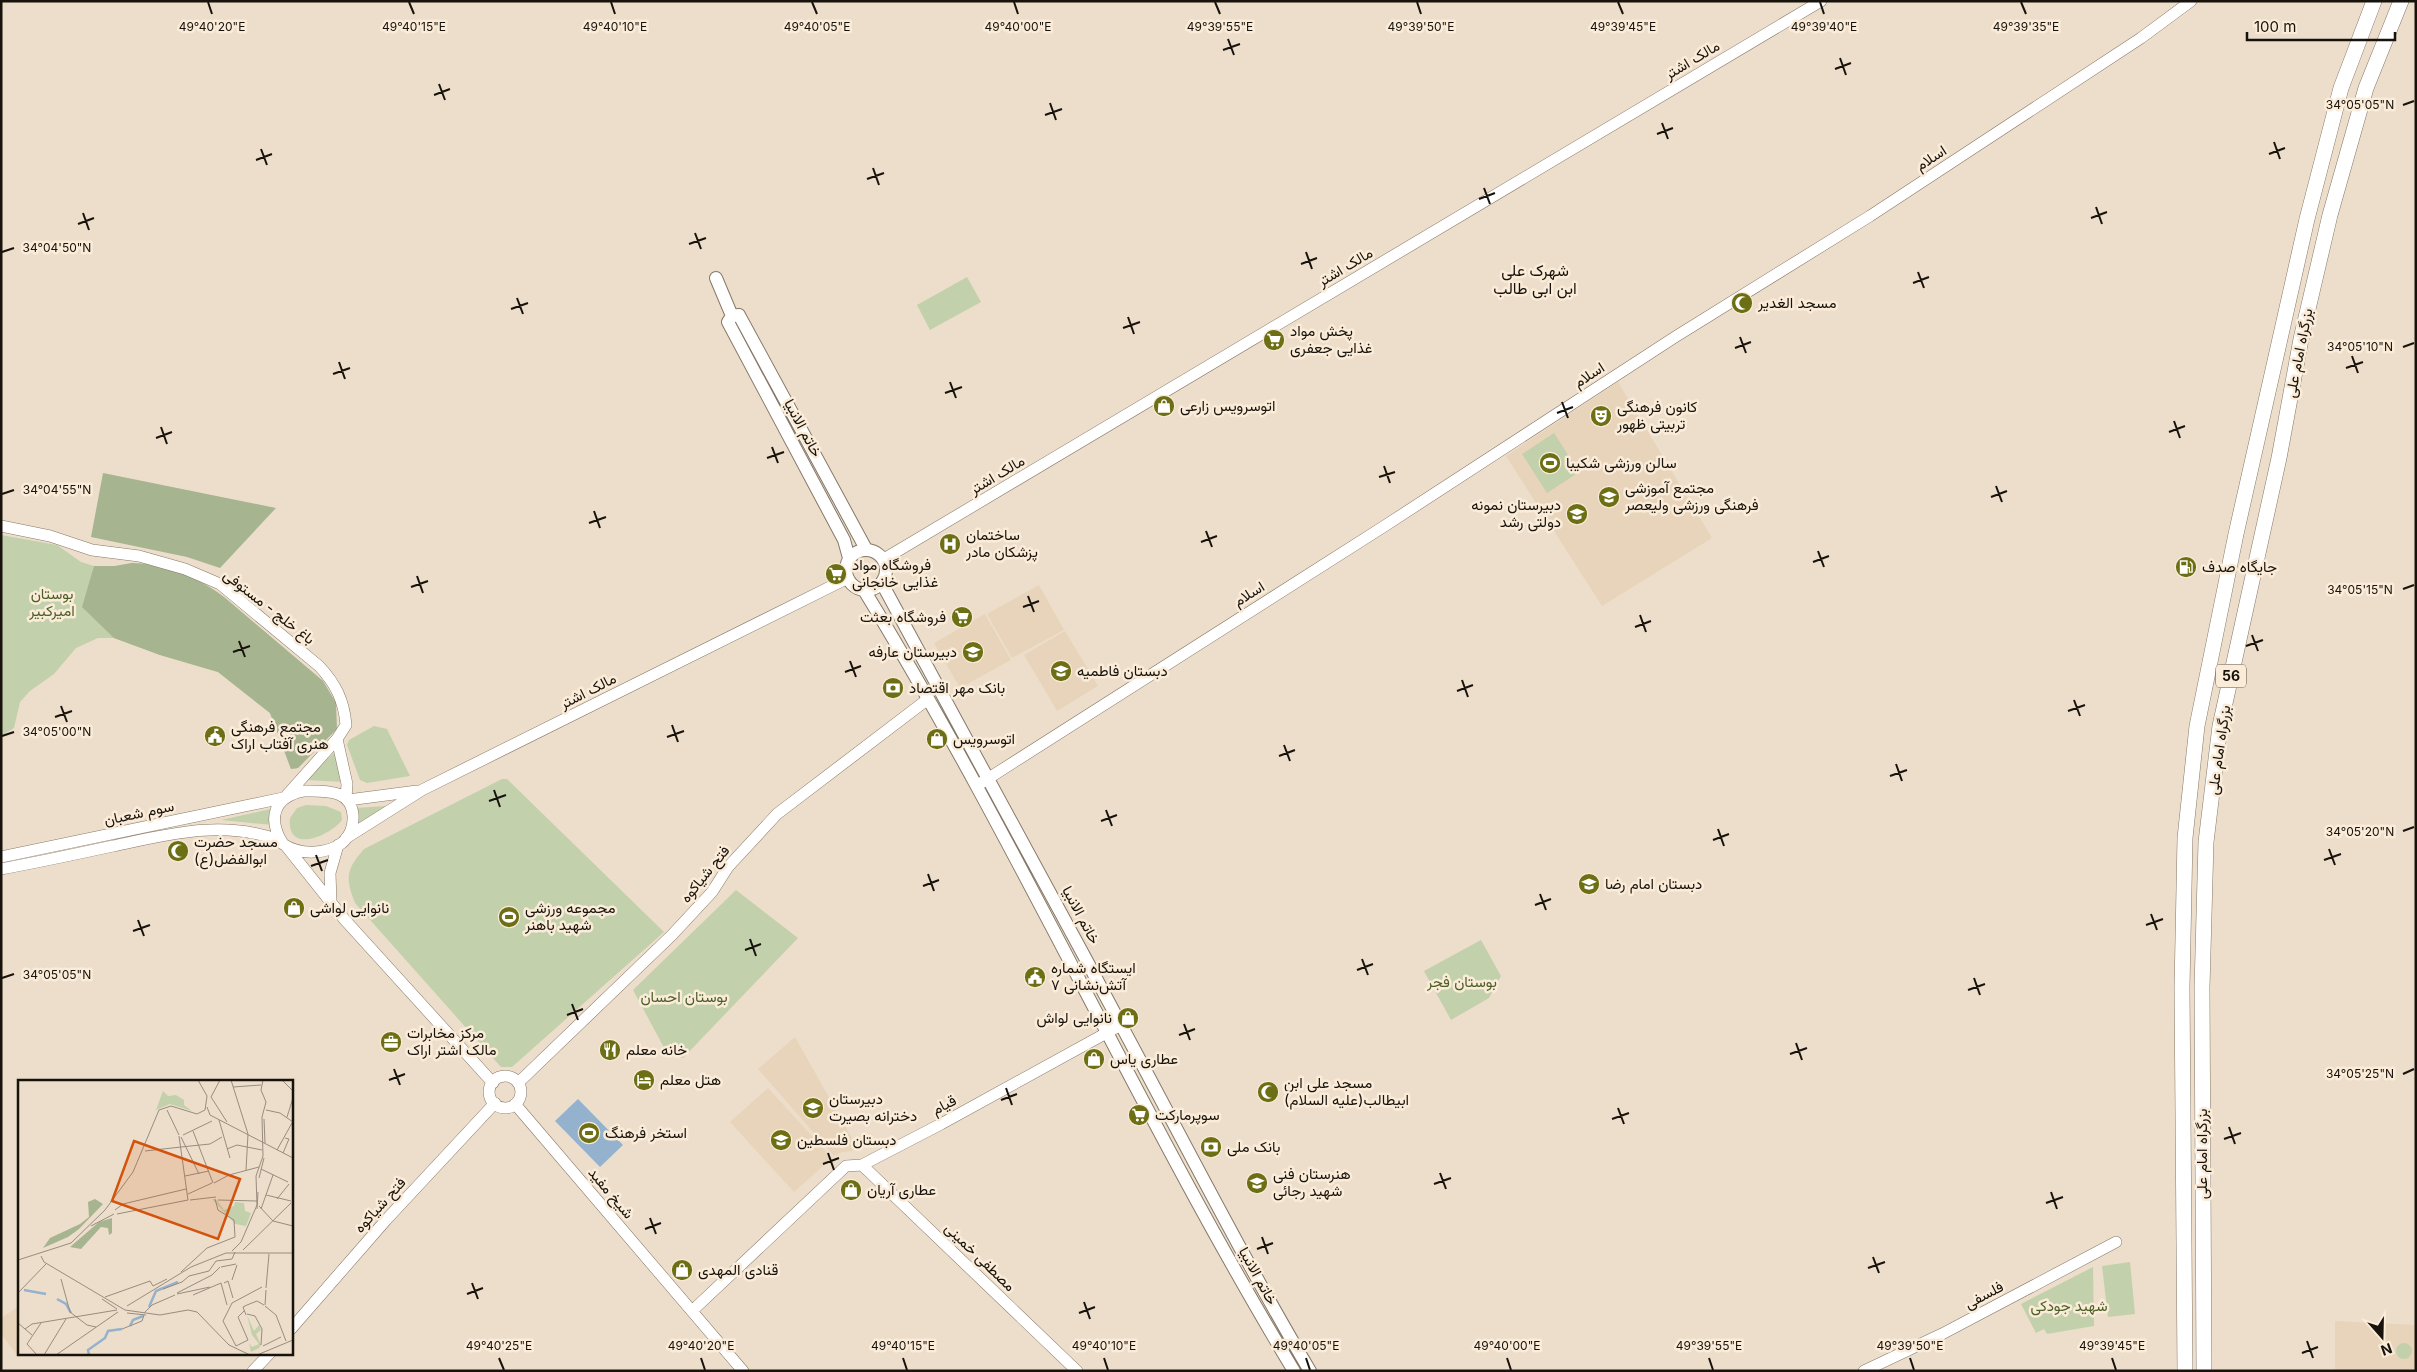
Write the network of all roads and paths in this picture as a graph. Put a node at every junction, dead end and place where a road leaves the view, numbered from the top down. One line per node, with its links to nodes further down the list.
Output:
1 (1820, 1): 10 (street, مالک اشتر)
2 (2191, 1): 16 (street, اسلام)
3 (2374, 1): 43 (highway, بزرگراه امام علی / 56)
4 (2401, 1): 44 (highway, بزرگراه امام علی / 56)
5 (716, 278): 6 (main road, خاتم الانبیا)
6 (732, 316): 8 (main road, خاتم الانبیا); 9 (main road, خاتم الانبیا)
7 (1, 526): 15 (street, باغ خلج - مستوفی)
8 (866, 549): 9 (main road); 10 (main road)
9 (849, 558): 11 (main road)
10 (884, 559): 12 (main road)
11 (848, 578): 13 (main road); 18 (street, مالک اشتر)
12 (884, 580): 13 (main road); 16 (main road, خاتم الانبیا)
13 (864, 590): 14 (main road, خاتم الانبیا)
14 (928, 699): 17 (main road, خاتم الانبیا); 29 (street, فتح شیاکوه)
15 (337, 739): 19 (street); 20 (street)
16 (989, 779): 17 (street, اسلام); 26 (main road, خاتم الانبیا)
17 (976, 786): 27 (main road, خاتم الانبیا)
18 (422, 790): 20 (street); 21 (street, مالک اشتر)
19 (285, 796): 20 (street); 22 (street); 23 (street, سوم شعبان)
20 (347, 799): 21 (street)
21 (342, 841): 22 (street); 25 (street)
22 (283, 843): 24 (street, سوم شعبان); 25 (street)
23 (1, 857)
24 (1, 869)
25 (331, 902): 28 (street)
26 (1121, 1025): 27 (street, قیام); 41 (main road, خاتم الانبیا)
27 (1108, 1032): 32 (street, قیام); 40 (main road, خاتم الانبیا)
28 (492, 1083): 29 (street); 30 (street)
29 (518, 1083): 31 (street)
30 (495, 1104): 31 (street); 35 (street, فتح شیاکوه)
31 (515, 1104): 34 (street, شیخ مفید)
32 (862, 1165): 34 (street, قیام); 39 (street, مصطفی خمینی)
33 (2116, 1242): 42 (street, فلسفی)
34 (692, 1311): 38 (street, شیخ مفید)
35 (292, 1328)
36 (269, 1354): 37 (street)
37 (253, 1371)
38 (743, 1371)
39 (1077, 1371)
40 (1294, 1371)
41 (1310, 1371)
42 (1864, 1371)
43 (2185, 1371)
44 (2204, 1371)

